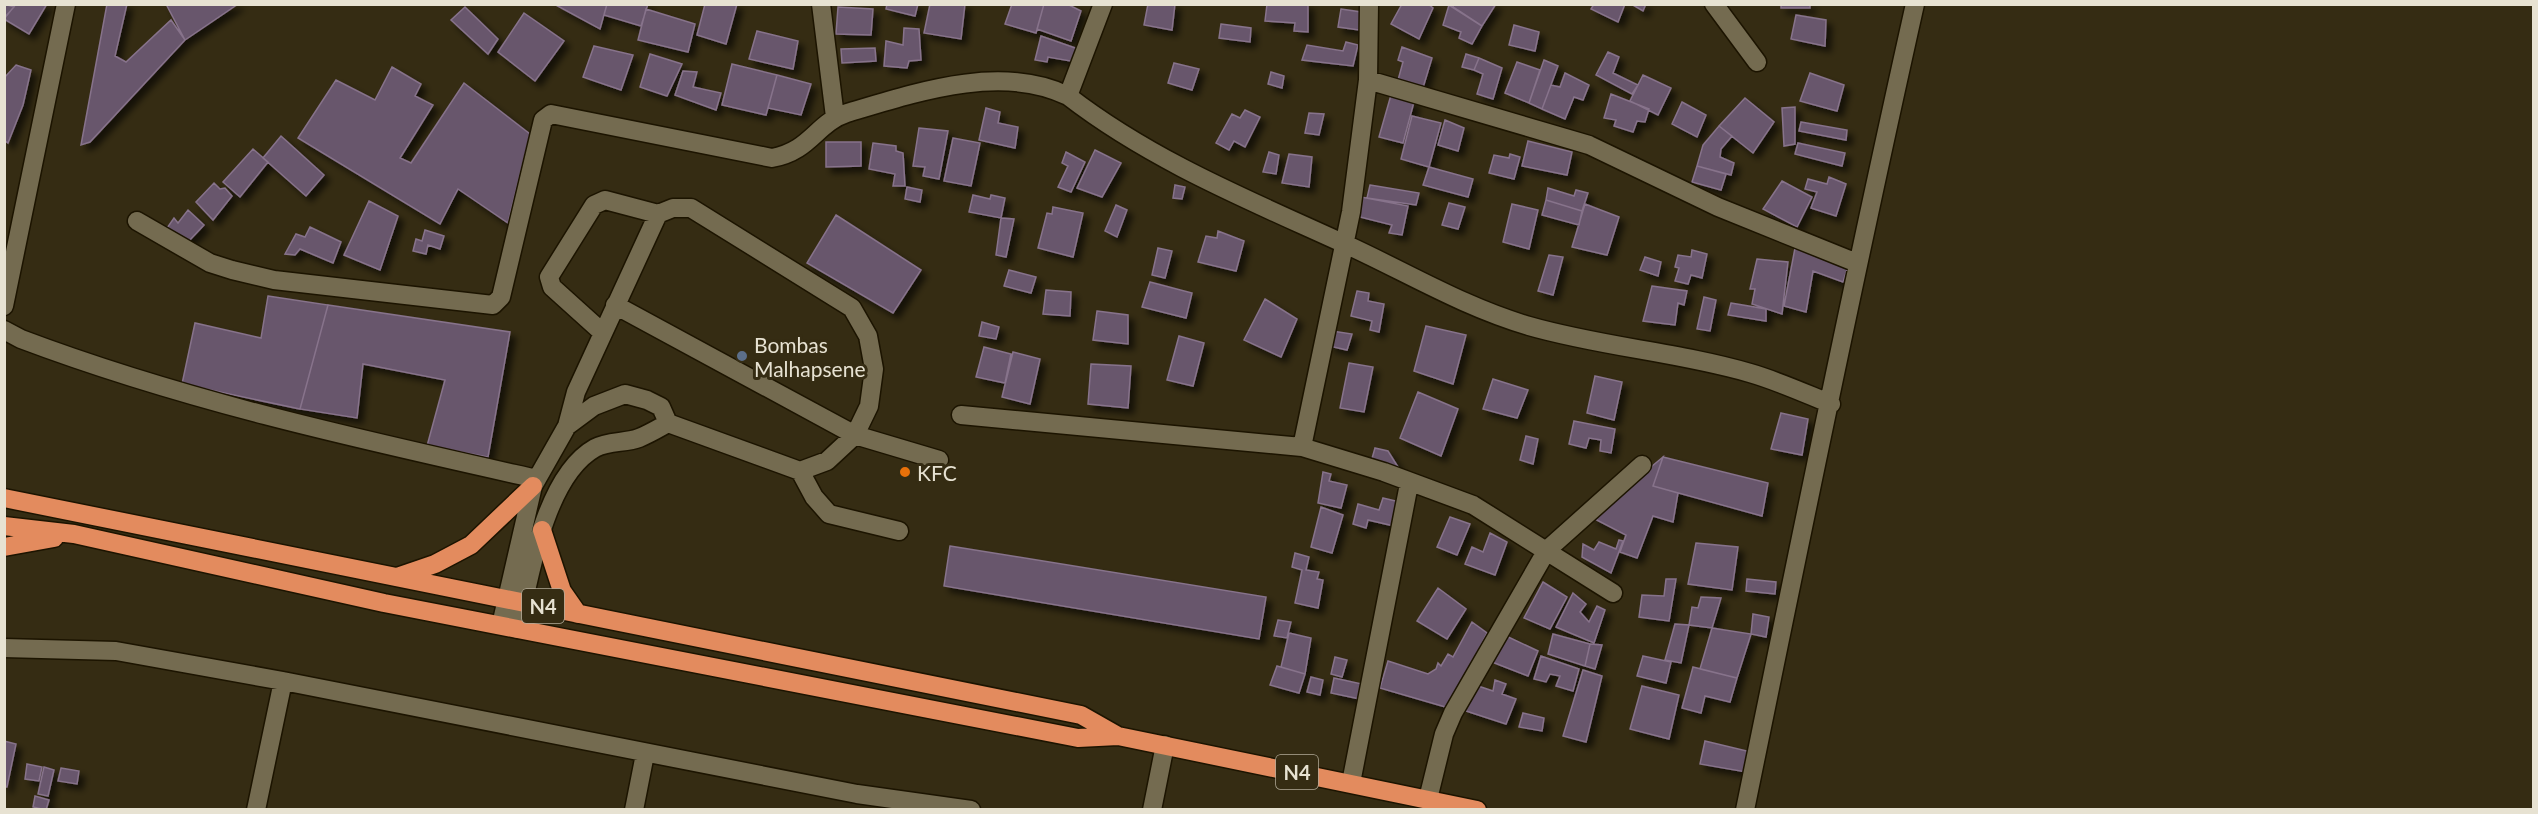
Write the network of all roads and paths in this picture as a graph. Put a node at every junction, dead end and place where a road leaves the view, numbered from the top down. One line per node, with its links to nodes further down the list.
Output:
1 (66, 4): 16 (street)
2 (820, 4): 10 (street)
3 (1103, 4): 9 (street)
4 (1369, 4): 8 (street)
5 (1714, 4): 7 (street)
6 (1915, 4): 14 (street)
7 (1757, 62)
8 (1368, 80): 13 (street); 14 (street)
9 (1068, 96): 10 (street); 13 (street)
10 (835, 117): 12 (street)
11 (658, 214): 15 (street); 18 (street); 23 (street)
12 (137, 221)
13 (1345, 244): 19 (street); 24 (street)
14 (1857, 263): 19 (street)
15 (615, 305): 18 (street); 23 (street)
16 (4, 306)
17 (4, 330): 28 (street)
18 (603, 333): 22 (street)
19 (1831, 404): 54 (street)
20 (961, 415): 24 (street)
21 (668, 423): 22 (street); 27 (street); 32 (street)
22 (567, 426): 28 (street)
23 (855, 435): 25 (street); 27 (street)
24 (1302, 447): 29 (street)
25 (939, 460)
26 (1642, 465): 36 (street)
27 (800, 471): 33 (street)
28 (535, 483): 37 (highway); 39 (street)
29 (1409, 484): 36 (street); 47 (street)
30 (4, 498): 37 (highway, N4)
31 (4, 526): 34 (highway, N4)
32 (542, 530): 39 (street); 40 (highway)
33 (898, 531)
34 (74, 534): 35 (highway); 41 (highway, N4)
35 (4, 547)
36 (1547, 550): 38 (street); 48 (street)
37 (395, 577): 39 (highway, N4)
38 (1613, 593)
39 (515, 600): 40 (highway, N4); 41 (street)
40 (578, 614): 44 (highway, N4)
41 (510, 627): 44 (highway, N4)
42 (4, 648): 43 (street)
43 (283, 681): 46 (street); 50 (street)
44 (1118, 736): 45 (highway, N4)
45 (1165, 745): 47 (highway, N4); 52 (street)
46 (645, 754): 49 (street); 51 (street)
47 (1351, 783): 48 (highway, N4)
48 (1428, 799): 53 (highway, N4)
49 (962, 809)
50 (256, 810)
51 (634, 810)
52 (1152, 810)
53 (1477, 810)
54 (1745, 810)

